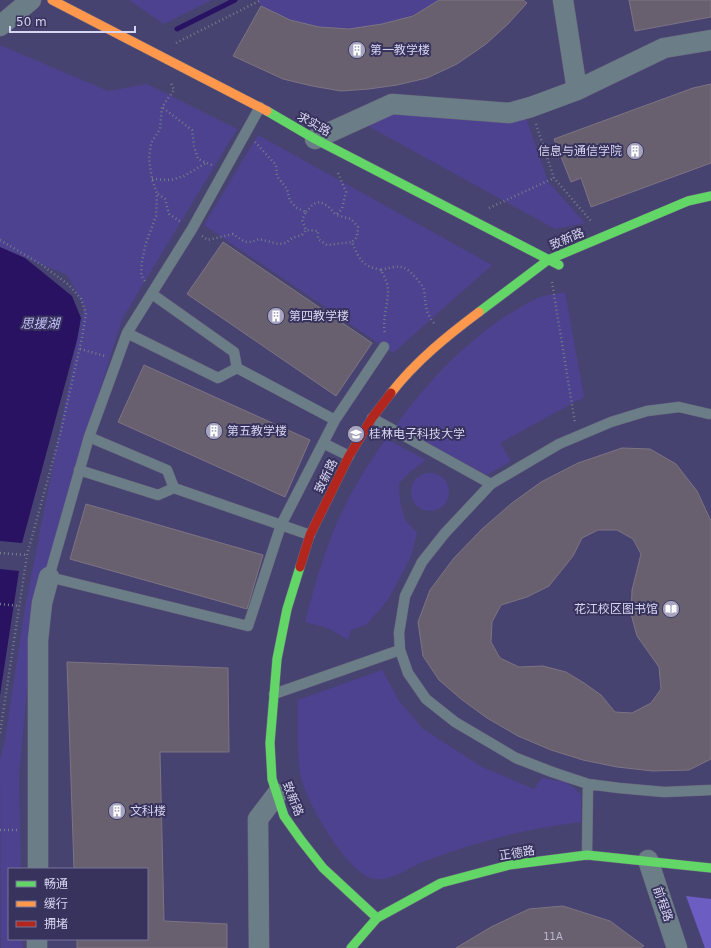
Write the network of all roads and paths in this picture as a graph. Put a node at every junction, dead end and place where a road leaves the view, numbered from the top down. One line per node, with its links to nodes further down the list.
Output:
1 (31, 0): 5 (street)
2 (52, 0): 7 (street, 求实路)
3 (261, 0): 7 (path)
4 (563, 0): 8 (street)
5 (0, 26)
6 (711, 40): 8 (street)
7 (158, 54): 9 (path); 10 (street, 求实路)
8 (577, 90): 11 (street)
9 (162, 107): 15 (path); 18 (path)
10 (260, 107): 12 (lane); 13 (street, 求实路)
11 (531, 107): 13 (street); 17 (path)
12 (246, 130): 16 (lane); 21 (path)
13 (315, 140): 14 (street, 求实路)
14 (338, 151): 22 (path); 23 (street, 求实路)
15 (206, 163): 16 (path); 18 (path)
16 (224, 171): 24 (lane)
17 (554, 178): 23 (path); 26 (path)
18 (152, 179): 19 (path)
19 (158, 193): 24 (path); 32 (path)
20 (711, 196): 26 (street, 致新路)
21 (306, 212): 22 (path); 25 (path)
22 (336, 215): 28 (path)
23 (466, 218): 29 (street, 求实路)
24 (192, 229): 25 (path); 32 (lane)
25 (306, 230): 28 (path)
26 (605, 235): 29 (street, 致新路)
27 (0, 240): 36 (path)
28 (352, 242): 31 (path)
29 (548, 260): 30 (street, 求实路); 34 (street, 致新路); 42 (path)
30 (565, 268)
31 (381, 270): 34 (path); 35 (path)
32 (152, 294): 33 (lane); 38 (lane)
33 (127, 334): 37 (lane); 38 (lane)
34 (446, 337): 40 (street, 致新路)
35 (384, 347): 41 (lane)
36 (80, 348): 37 (path); 52 (path)
37 (117, 360): 43 (lane)
38 (237, 368): 41 (lane)
39 (709, 414): 42 (lane)
40 (372, 418): 45 (street, 致新路); 47 (lane)
41 (335, 420): 44 (lane)
42 (577, 436): 47 (lane)
43 (90, 437): 46 (lane); 48 (lane)
44 (323, 443): 45 (lane); 49 (lane)
45 (349, 456): 50 (street, 致新路)
46 (79, 470): 48 (lane); 53 (lane)
47 (491, 484): 56 (lane)
48 (174, 488): 49 (lane)
49 (281, 525): 50 (lane); 53 (lane)
50 (310, 535): 57 (street, 致新路)
51 (0, 553): 52 (path)
52 (27, 555): 55 (path)
53 (48, 577): 64 (street)
54 (0, 604): 55 (path)
55 (19, 606): 58 (path)
56 (400, 650): 57 (lane); 59 (lane)
57 (273, 695): 61 (street, 致新路)
58 (0, 733)
59 (588, 784): 60 (lane); 62 (lane)
60 (711, 790)
61 (277, 794): 66 (street, 致新路); 67 (street)
62 (587, 855): 63 (street, 正德路); 66 (street, 正德路)
63 (648, 860): 65 (street, 正德路); 69 (street, 前程路)
64 (38, 868)
65 (711, 868)
66 (377, 918): 68 (street, 正德路)
67 (259, 948)
68 (351, 948)
69 (677, 948)

